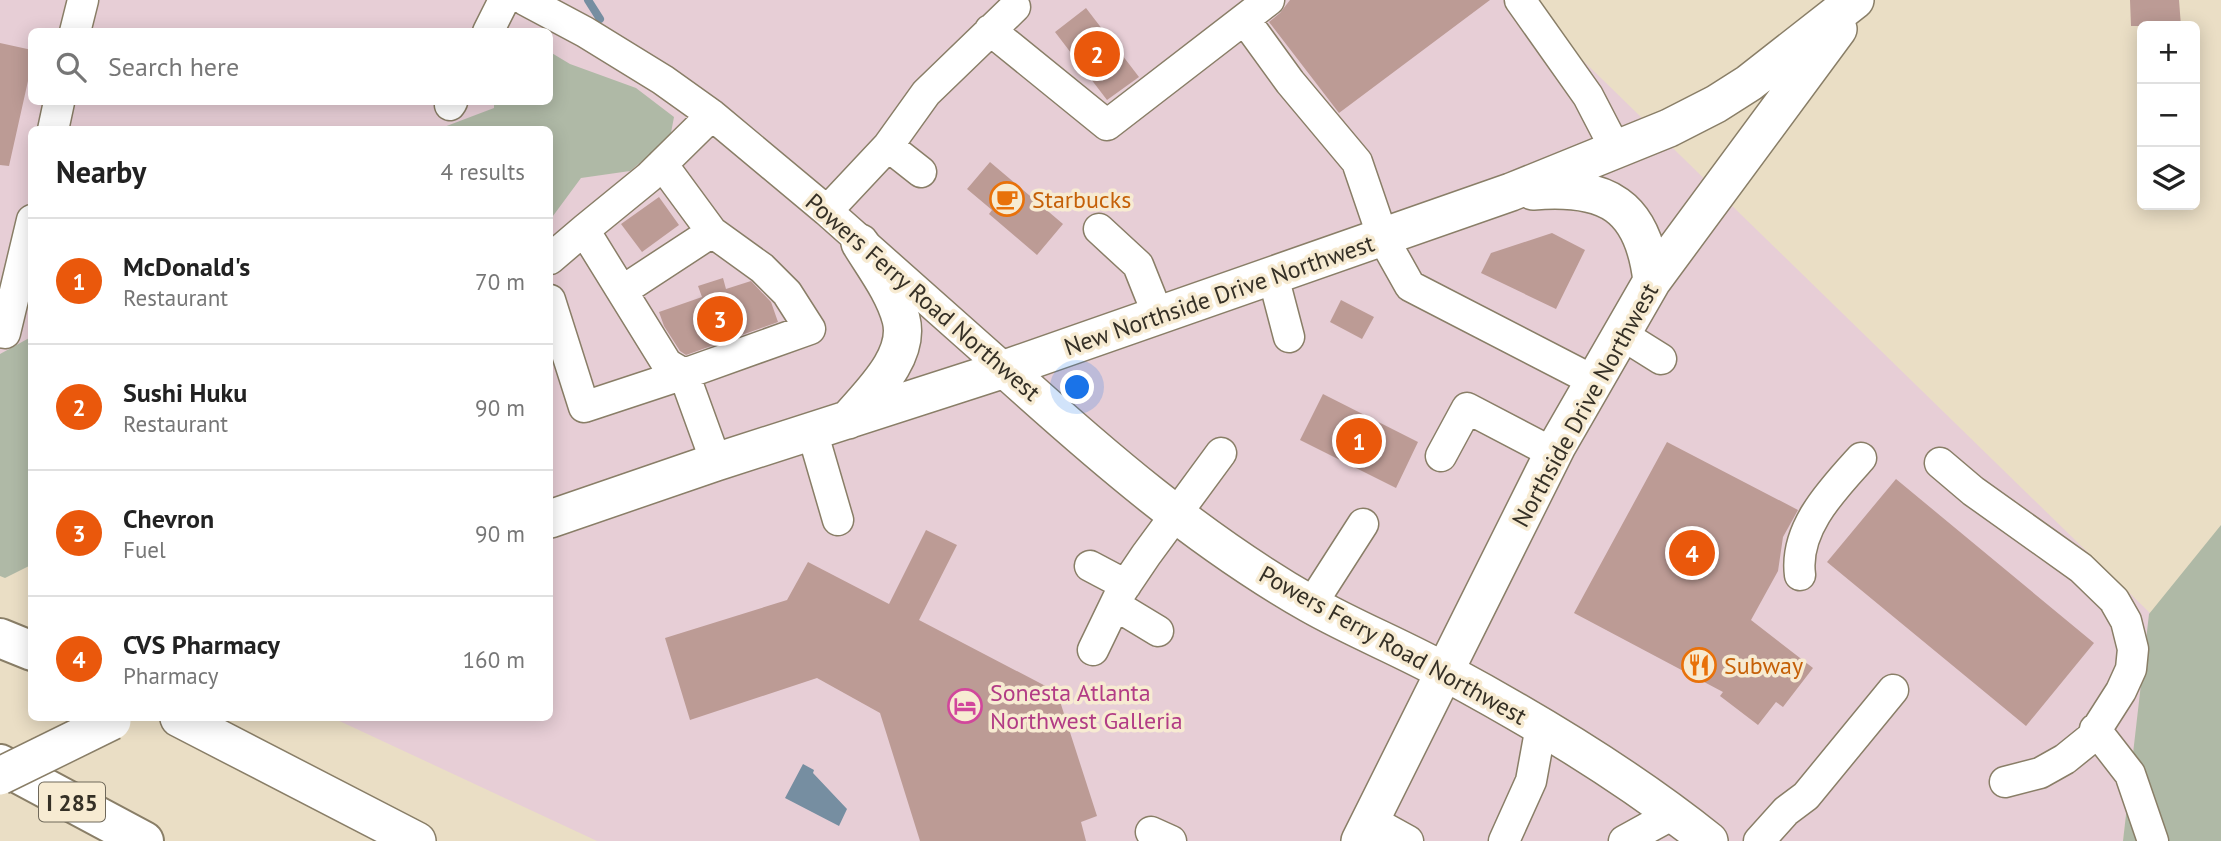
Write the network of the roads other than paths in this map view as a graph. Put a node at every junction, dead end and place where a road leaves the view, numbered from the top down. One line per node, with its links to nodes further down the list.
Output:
1 (83, 0): 9 (street)
2 (504, 0): 10 (street)
3 (525, 0): 13 (street, Powers Ferry Road Northwest)
4 (1269, 0): 8 (street)
5 (1520, 0): 16 (street)
6 (1857, 0): 16 (main road, New Northside Drive Northwest); 29 (main road, Northside Drive Northwest)
7 (1015, 8): 11 (street)
8 (1245, 20): 11 (street); 25 (street)
9 (76, 28)
10 (490, 28)
11 (989, 30): 15 (street)
12 (58, 105): 14 (street)
13 (712, 115): 17 (street); 20 (street, Powers Ferry Road Northwest)
14 (54, 126)
15 (888, 146): 18 (street); 20 (street)
16 (1616, 150): 19 (main road, New Northside Drive Northwest)
17 (662, 164): 22 (street); 23 (street)
18 (921, 172)
19 (1511, 192): 25 (main road, New Northside Drive Northwest); 29 (main road)
20 (827, 211): 26 (street, Powers Ferry Road Northwest)
21 (1099, 229): 32 (street)
22 (584, 230): 27 (street); 30 (street)
23 (712, 232): 30 (street); 38 (street)
24 (28, 237): 33 (street)
25 (1382, 238): 28 (main road, New Northside Drive Northwest); 39 (street)
26 (860, 243): 37 (street, Powers Ferry Road Northwest); 40 (main road)
27 (553, 256)
28 (1273, 276): 32 (main road, New Northside Drive Northwest); 35 (street)
29 (1652, 281): 34 (main road, Northside Drive Northwest)
30 (622, 291): 38 (street)
31 (553, 309): 38 (street)
32 (1158, 315): 37 (main road, New Northside Drive Northwest)
33 (5, 333)
34 (1621, 334): 36 (street); 39 (main road, Northside Drive Northwest)
35 (1289, 337)
36 (1661, 359)
37 (1005, 369): 40 (main road, New Northside Drive Northwest); 48 (main road, Powers Ferry Road Northwest)
38 (684, 374): 46 (street)
39 (1594, 381): 43 (main road, Northside Drive Northwest)
40 (848, 420): 41 (main road, New Northside Drive Northwest)
41 (812, 431): 46 (main road, New Northside Drive Northwest); 50 (street)
42 (1221, 453): 48 (street)
43 (1553, 453): 44 (street); 60 (main road, Northside Drive Northwest)
44 (1441, 456)
45 (1861, 458): 53 (street)
46 (716, 462): 49 (main road, New Northside Drive Northwest)
47 (1940, 463): 65 (street)
48 (1176, 514): 54 (street); 55 (main road, Powers Ferry Road Northwest)
49 (553, 518)
50 (838, 520)
51 (1363, 524): 55 (street)
52 (1090, 566): 54 (street)
53 (1800, 575)
54 (1121, 595): 56 (street); 59 (street)
55 (1311, 605): 60 (main road, Powers Ferry Road Northwest)
56 (1158, 631)
57 (0, 638): 58 (highway)
58 (28, 649)
59 (1093, 650)
60 (1445, 672): 64 (main road, Powers Ferry Road Northwest); 70 (main road, Northside Drive Northwest)
61 (1893, 691): 77 (street)
62 (111, 721): 67 (main road, bridge)
63 (185, 721): 72 (main road)
64 (1541, 726): 69 (main road, Powers Ferry Road Northwest); 74 (street)
65 (2095, 729): 68 (street); 78 (street)
66 (0, 764): 71 (highway, I 285)
67 (0, 776)
68 (2005, 782)
69 (1673, 814): 75 (street); 76 (main road, Powers Ferry Road Northwest)
70 (1365, 831): 73 (street)
71 (144, 841)
72 (418, 841)
73 (1408, 841)
74 (1504, 841)
75 (1624, 841)
76 (1708, 841)
77 (1759, 841)
78 (2153, 841)

